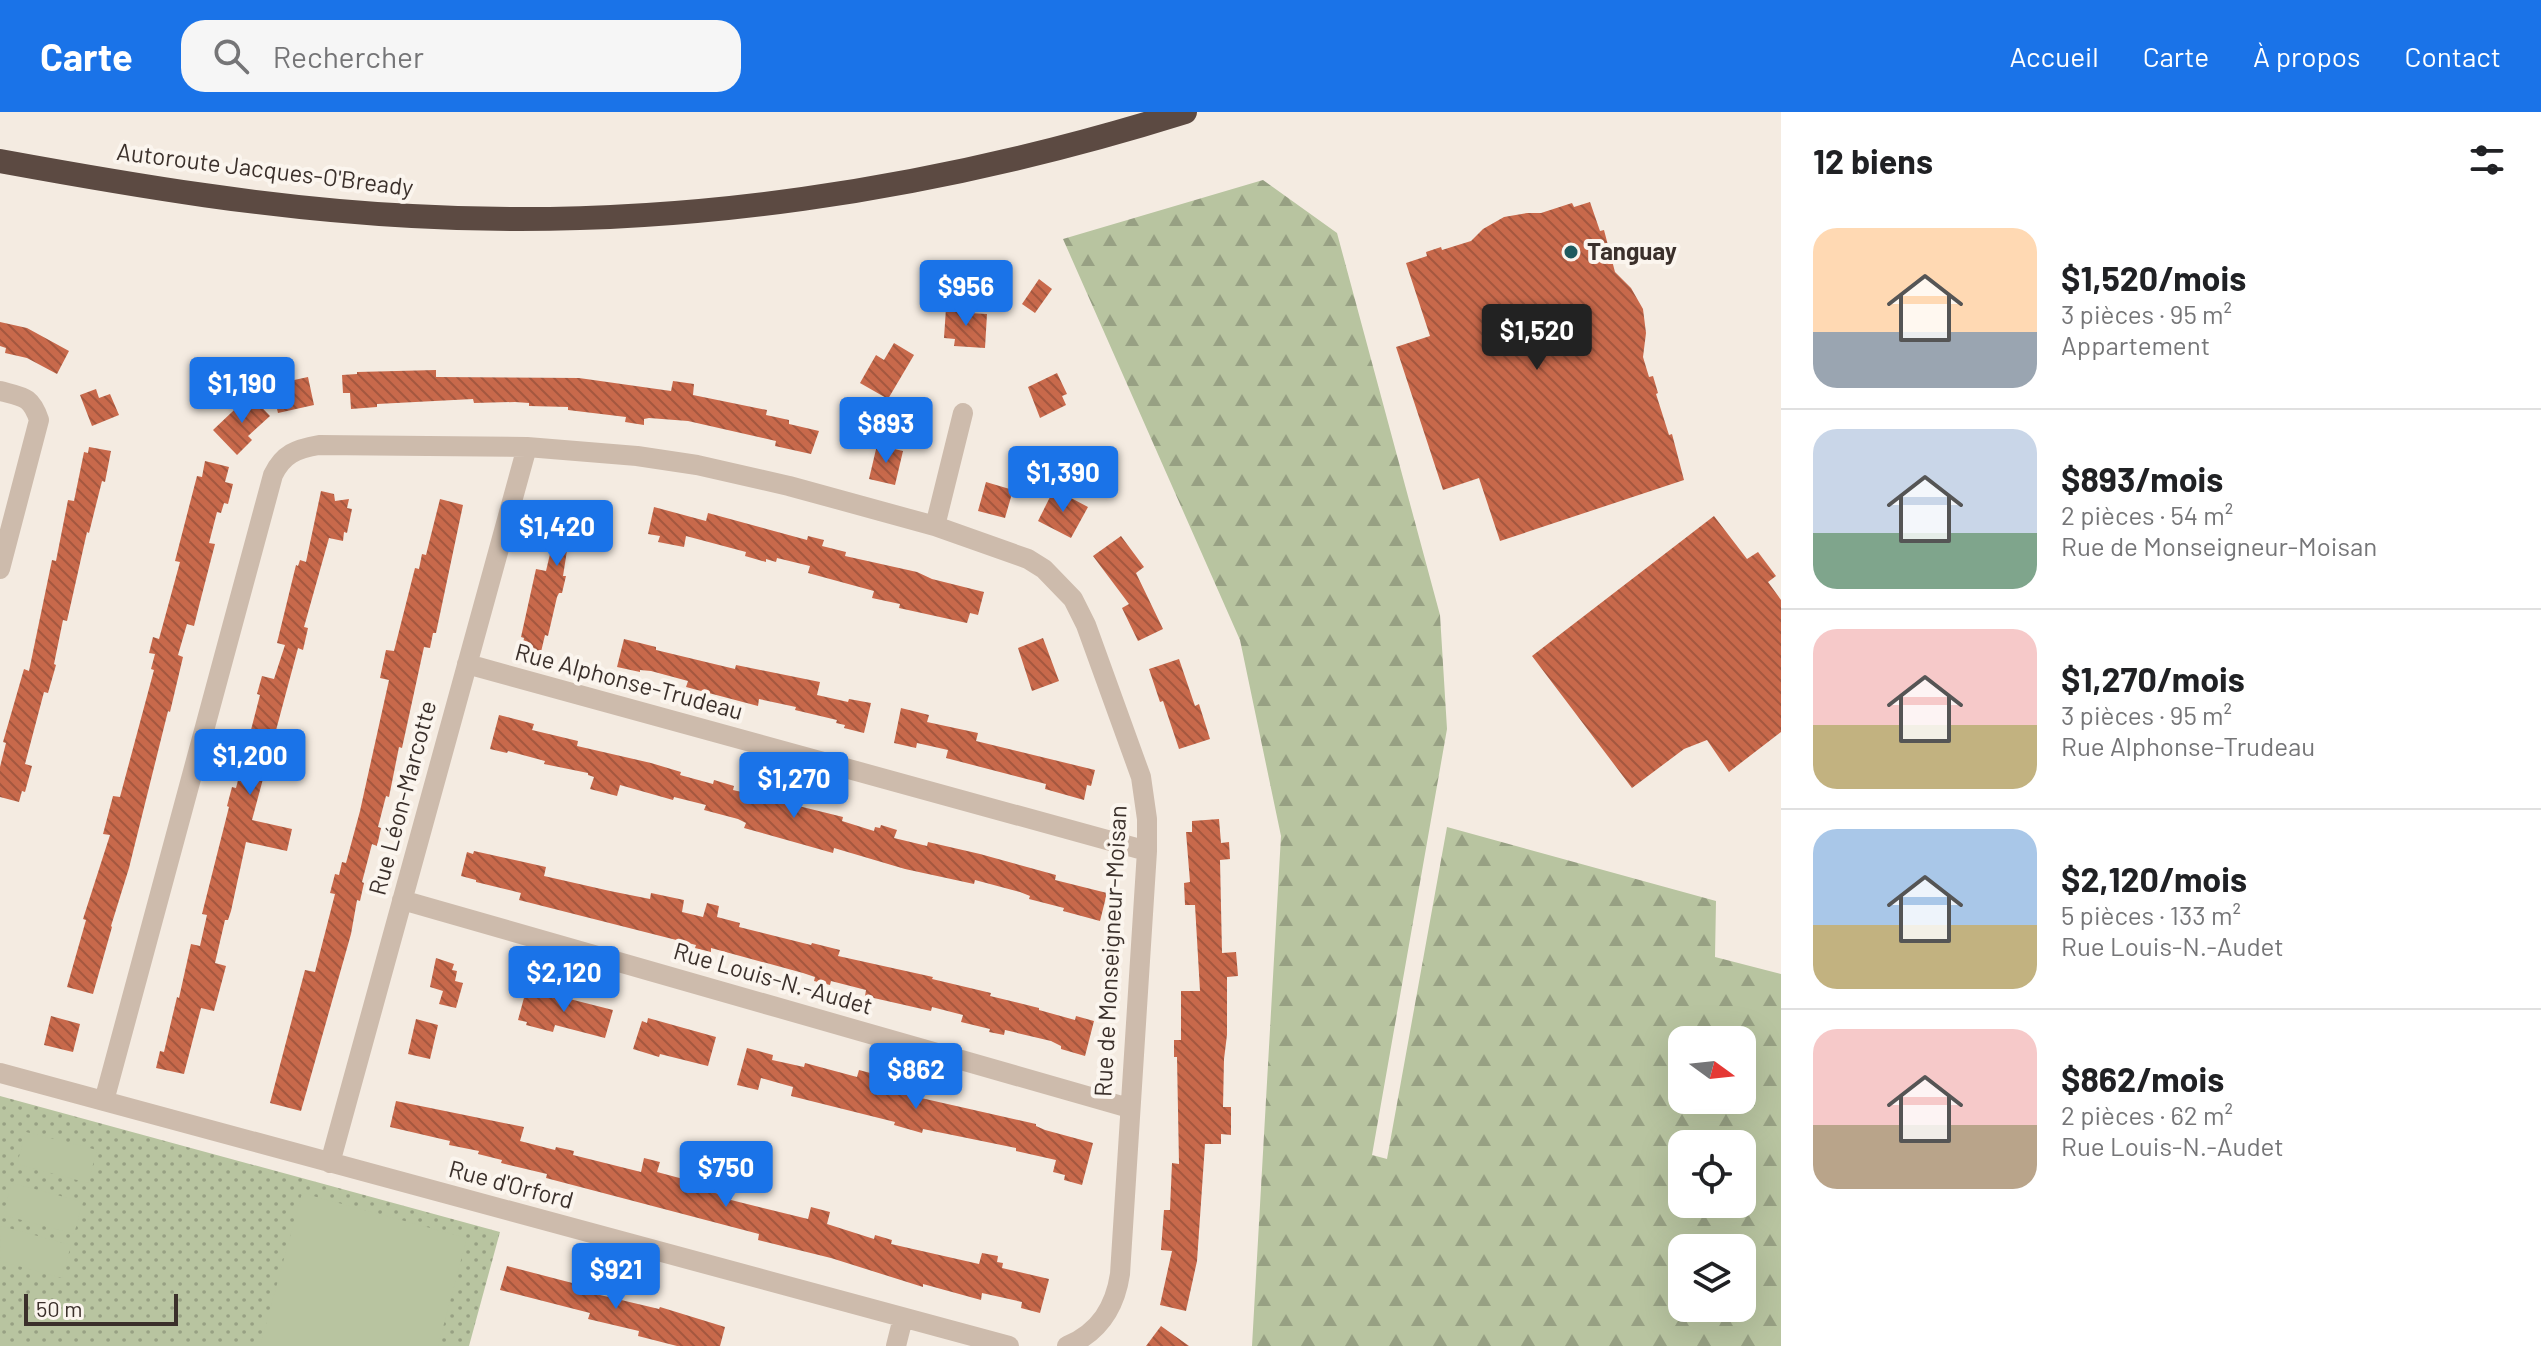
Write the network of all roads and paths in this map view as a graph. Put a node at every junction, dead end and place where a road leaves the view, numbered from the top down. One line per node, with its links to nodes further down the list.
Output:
1 (1185, 112): 2 (highway, Autoroute Jacques-O'Bready)
2 (0, 161)
3 (0, 391): 7 (street)
4 (963, 413): 6 (street)
5 (527, 447): 6 (street, Rue de Monseigneur-Moisan); 8 (street, Rue Léon-Marcotte); 12 (street, Rue de Monseigneur-Moisan)
6 (935, 526): 9 (street, Rue de Monseigneur-Moisan)
7 (0, 569)
8 (467, 664): 9 (street, Rue Alphonse-Trudeau); 10 (street, Rue Léon-Marcotte)
9 (1147, 851): 13 (street, Rue de Monseigneur-Moisan)
10 (402, 900): 13 (street, Rue Louis-N.-Audet); 14 (street, Rue Léon-Marcotte)
11 (0, 1073): 12 (street, Rue d'Orford)
12 (104, 1101): 14 (street, Rue d'Orford)
13 (1129, 1108): 18 (street, Rue de Monseigneur-Moisan)
14 (330, 1163): 15 (street, Rue d'Orford)
15 (903, 1318): 16 (street); 17 (street, Rue d'Orford)
16 (896, 1346)
17 (1009, 1346)
18 (1067, 1346)

